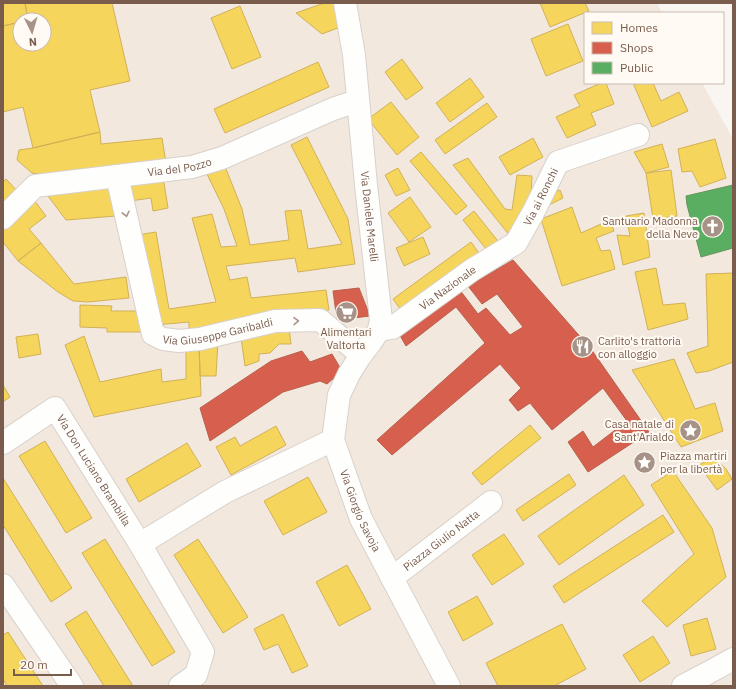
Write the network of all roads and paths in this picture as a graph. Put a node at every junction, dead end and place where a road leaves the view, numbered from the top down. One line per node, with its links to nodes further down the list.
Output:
1 (345, 3): 2 (street, Via Daniele Marelli)
2 (358, 102): 4 (street, Via del Pozzo); 7 (street, Via Daniele Marelli)
3 (638, 135): 6 (street, Via ai Ronchi)
4 (117, 176): 5 (street, Via del Pozzo); 8 (street, Via Giuseppe Garibaldi, one-way to 8)
5 (3, 218)
6 (516, 243): 7 (street, Via Nazionale)
7 (379, 330): 8 (street, Via Giorgio Savoja)
8 (360, 355): 9 (street, Via Giorgio Savoja)
9 (333, 440): 12 (street); 13 (street, Via Giorgio Savoja)
10 (3, 443): 12 (street, Via Don Luciano Brambilla)
11 (491, 502): 13 (street, Piazza Giulio Natta)
12 (140, 544): 17 (street, Via Don Luciano Brambilla)
13 (392, 578): 18 (street, Via Giorgio Savoja)
14 (3, 585): 16 (street)
15 (733, 659): 19 (street)
16 (72, 686)
17 (180, 686)
18 (449, 686)
19 (683, 686)

